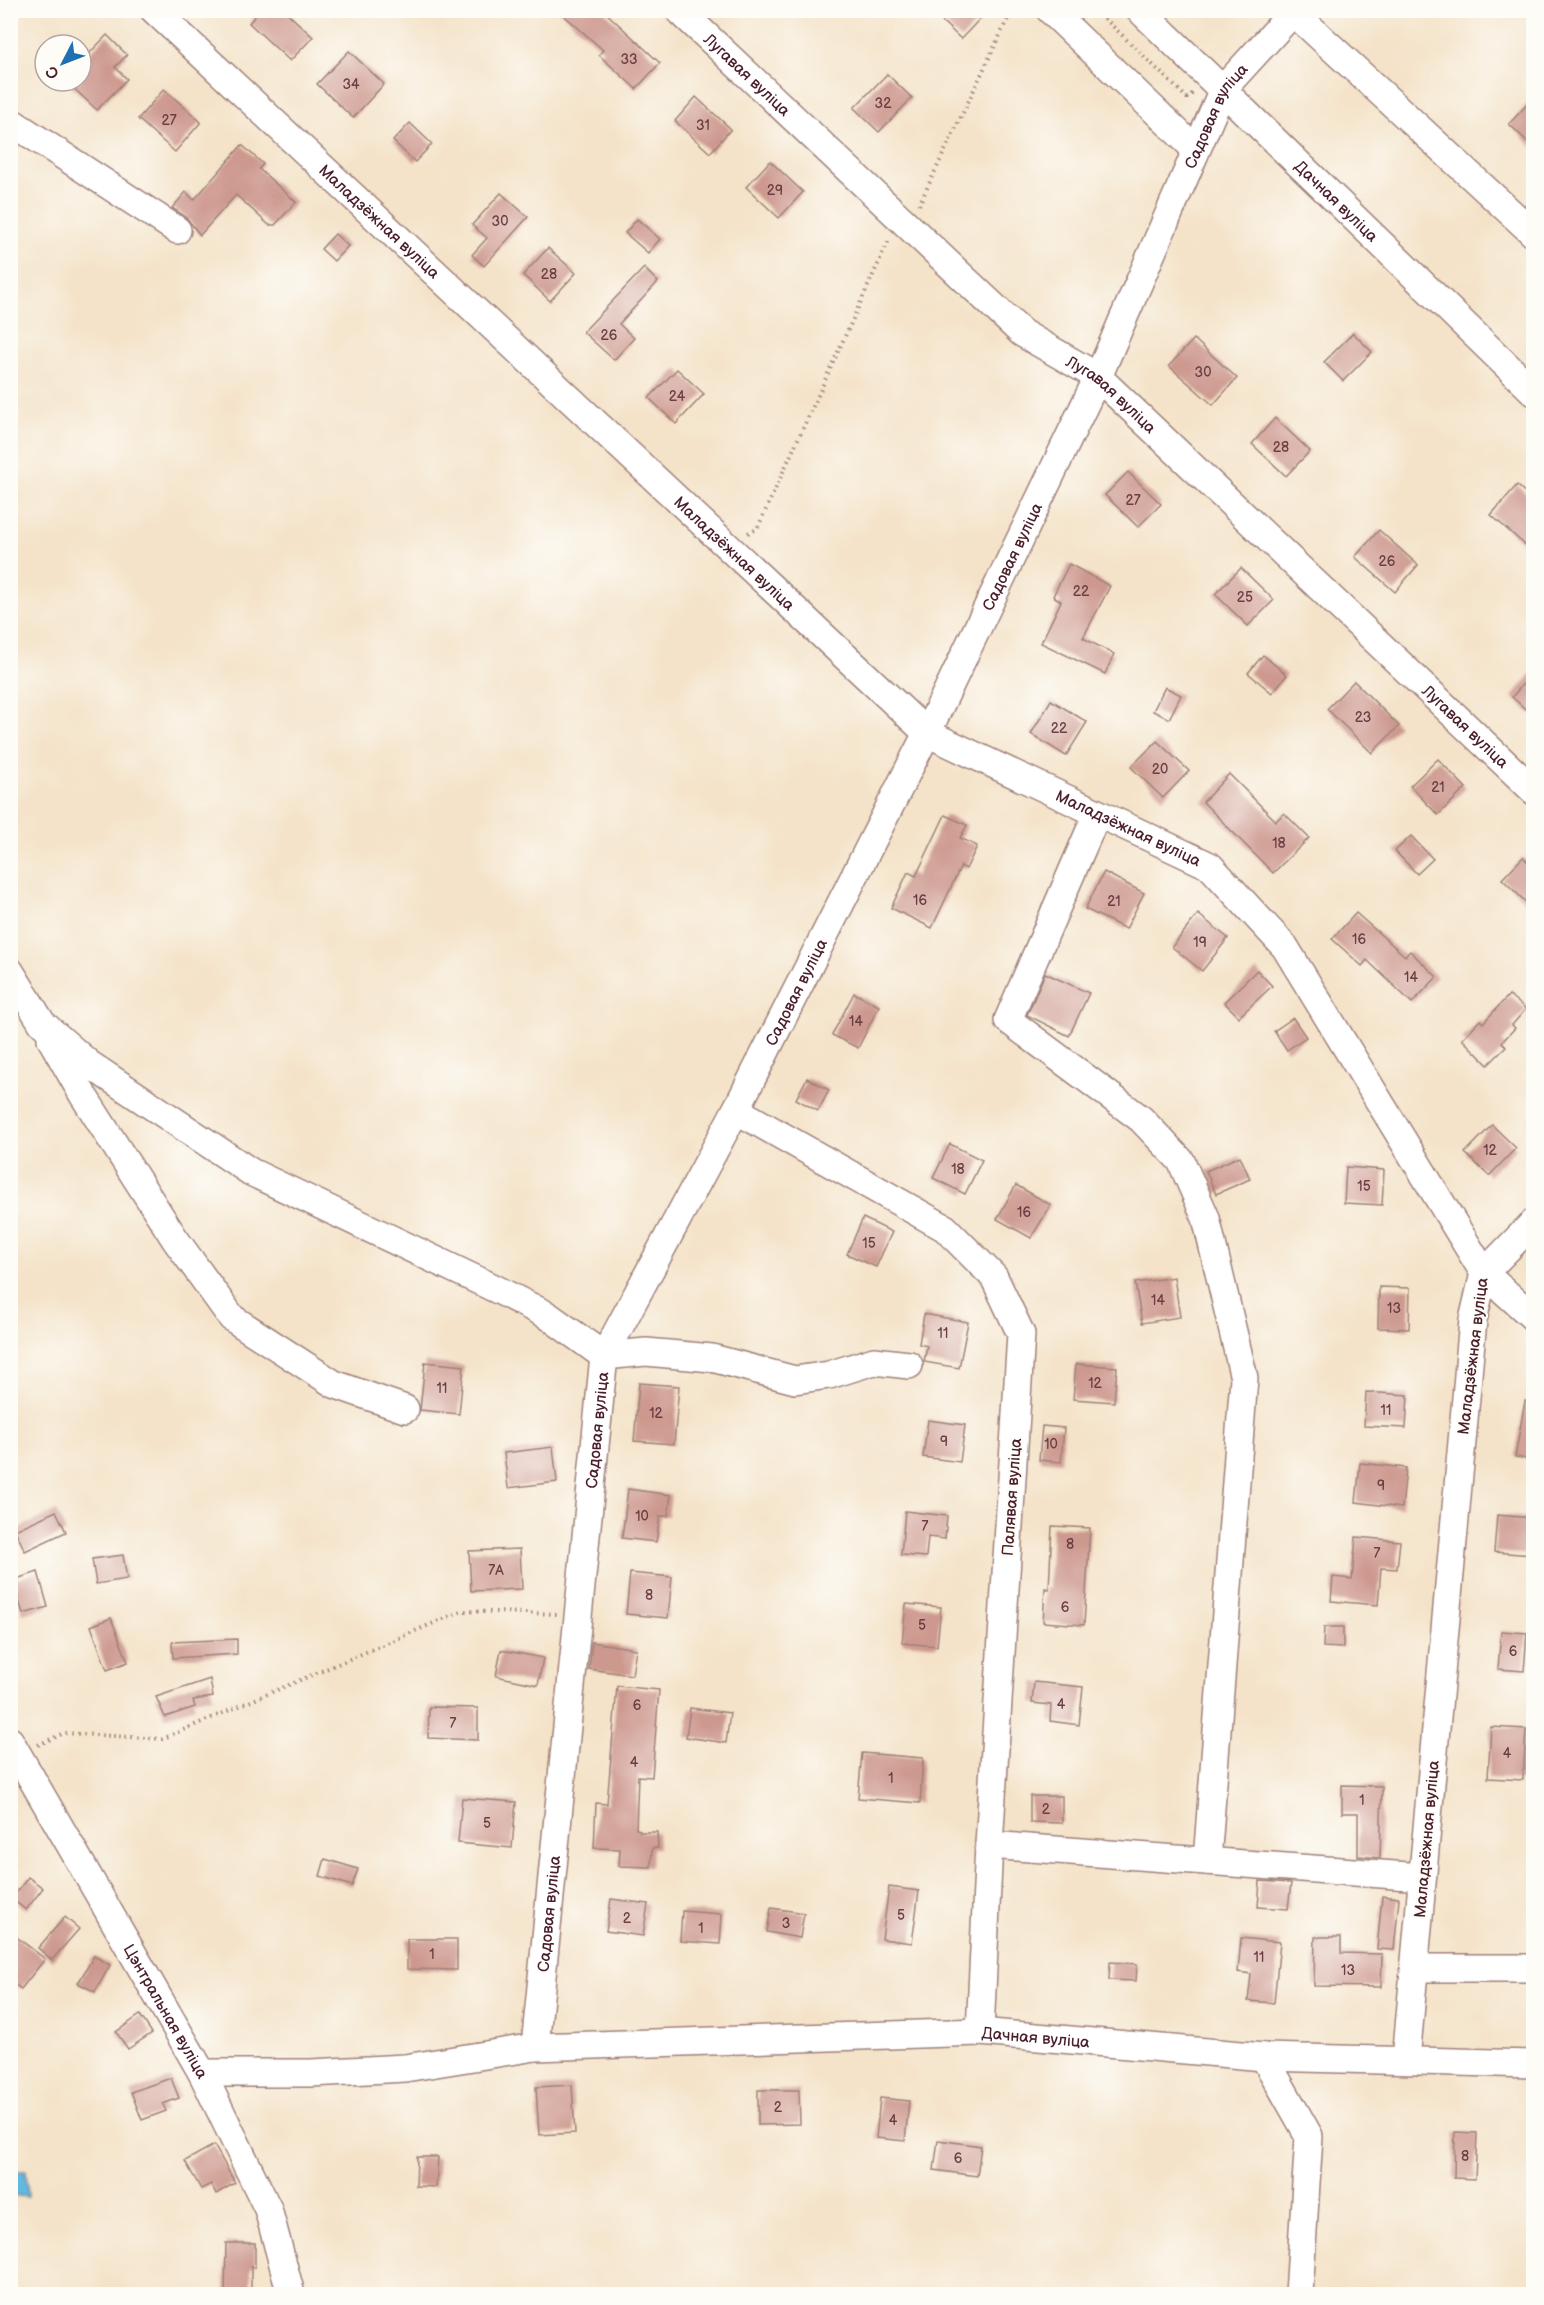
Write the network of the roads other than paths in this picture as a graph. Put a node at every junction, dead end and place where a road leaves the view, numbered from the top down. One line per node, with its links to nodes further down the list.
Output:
1 (154, 10): 13 (street, Маладзёжная вуліца)
2 (679, 10): 11 (street, Лугавая вуліца)
3 (1050, 10): 8 (street)
4 (1140, 10): 6 (street, Дачная вуліца)
5 (1293, 11): 6 (street, Садовая вуліца); 10 (street)
6 (1222, 89): 8 (street, Садовая вуліца); 12 (street, Дачная вуліца)
7 (10, 121): 9 (street)
8 (1195, 149): 11 (street, Садовая вуліца)
9 (177, 230)
10 (1533, 234)
11 (1098, 377): 13 (street, Садовая вуліца); 14 (street, Лугавая вуліца)
12 (1533, 392)
13 (927, 733): 15 (street, Маладзёжная вуліца); 18 (street, Садовая вуліца)
14 (1533, 791)
15 (1097, 814): 20 (street, Маладзёжная вуліца); 27 (street)
16 (10, 971): 17 (street)
17 (42, 1023): 22 (street); 24 (street)
18 (736, 1110): 22 (street, Садовая вуліца); 26 (street, Палявая вуліца)
19 (1533, 1222): 20 (street)
20 (1484, 1273): 21 (street); 28 (street, Маладзёжная вуліца)
21 (1533, 1318)
22 (604, 1356): 23 (street); 32 (street, Садовая вуліца)
23 (909, 1365)
24 (405, 1409)
25 (14, 1748): 36 (street, Цэнтральная вуліца)
26 (989, 1845): 27 (street); 31 (street, Палявая вуліца)
27 (1207, 1861): 28 (street)
28 (1422, 1877): 29 (street, Маладзёжная вуліца)
29 (1415, 1968): 30 (street); 34 (street, Маладзёжная вуліца)
30 (1533, 1968)
31 (980, 2032): 32 (street, Дачная вуліца); 33 (street, Дачная вуліца)
32 (535, 2047): 36 (street, Дачная вуліца)
33 (1264, 2057): 34 (street, Дачная вуліца); 38 (street)
34 (1406, 2060): 35 (street, Дачная вуліца)
35 (1533, 2064)
36 (202, 2073): 37 (street, Цэнтральная вуліца)
37 (291, 2295)
38 (1299, 2295)

